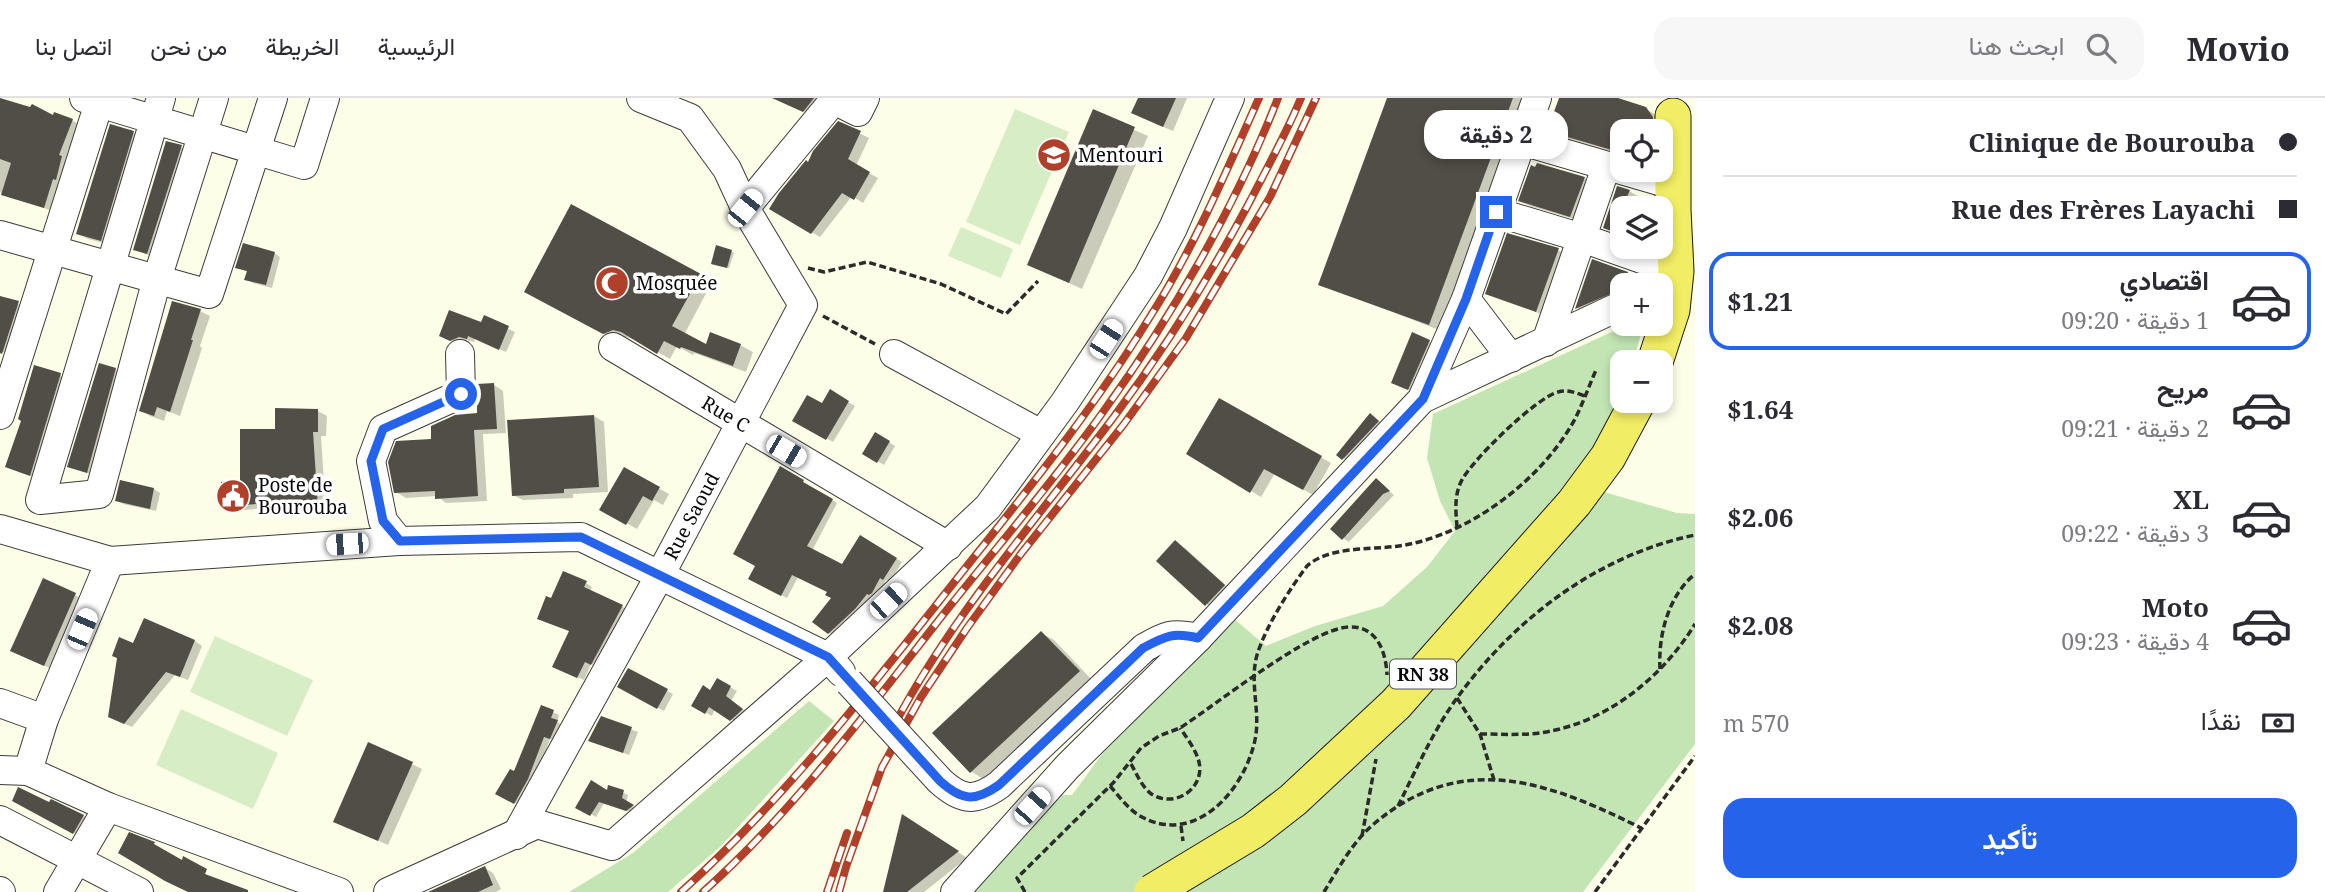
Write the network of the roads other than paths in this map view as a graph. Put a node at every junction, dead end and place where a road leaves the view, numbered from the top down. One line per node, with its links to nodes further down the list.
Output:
1 (214, 98): 11 (street)
2 (273, 98): 13 (street)
3 (325, 98): 13 (street)
4 (641, 98): 16 (street)
5 (865, 98): 16 (street)
6 (1230, 98): 37 (street)
7 (1537, 98): 12 (street)
8 (91, 100): 10 (street); 21 (street)
9 (1682, 104): 15 (main road)
10 (158, 109): 11 (street); 22 (street)
11 (202, 135): 13 (street); 24 (street)
12 (1522, 141): 14 (street); 17 (street)
13 (255, 152): 24 (street)
14 (1606, 167): 15 (street); 20 (street)
15 (1684, 180): 23 (main road)
16 (745, 208): 36 (street, Rue Saoud)
17 (1496, 212): 20 (street); 25 (street)
18 (1695, 221): 23 (main road)
19 (0, 234): 21 (street)
20 (1582, 238): 23 (street); 27 (street)
21 (54, 251): 22 (street); 33 (street)
22 (110, 266): 24 (street); 24 (street)
23 (1679, 277): 29 (main road)
24 (157, 279)
25 (1466, 299): 32 (street); 34 (street)
26 (1610, 311): 27 (street)
27 (1546, 342): 32 (street)
28 (613, 347): 36 (street, Rue C)
29 (1659, 350)
30 (460, 354): 39 (street)
31 (894, 354): 37 (street)
32 (1511, 358): 34 (street)
33 (3, 397)
34 (1423, 399): 43 (street)
35 (1632, 413): 58 (main road, RN 38, bridge)
36 (740, 423): 40 (street, Rue C); 42 (street, Rue Saoud)
37 (1041, 434): 40 (street)
38 (0, 529): 41 (street)
39 (400, 541): 41 (street); 42 (street)
40 (948, 546): 44 (street)
41 (110, 561): 46 (street)
42 (660, 574): 44 (street); 51 (street, Rue Saoud)
43 (1198, 638): 44 (street, bridge); 57 (street)
44 (828, 657): 51 (street)
45 (0, 703): 46 (street)
46 (44, 719): 48 (street)
47 (0, 770): 48 (street)
48 (28, 771): 49 (street)
49 (108, 807): 52 (street); 55 (street)
50 (0, 820): 52 (street)
51 (516, 835): 56 (street)
52 (76, 861): 53 (street); 54 (street)
53 (58, 892)
54 (139, 892)
55 (339, 892)
56 (388, 892)
57 (955, 892)
58 (1152, 892)

